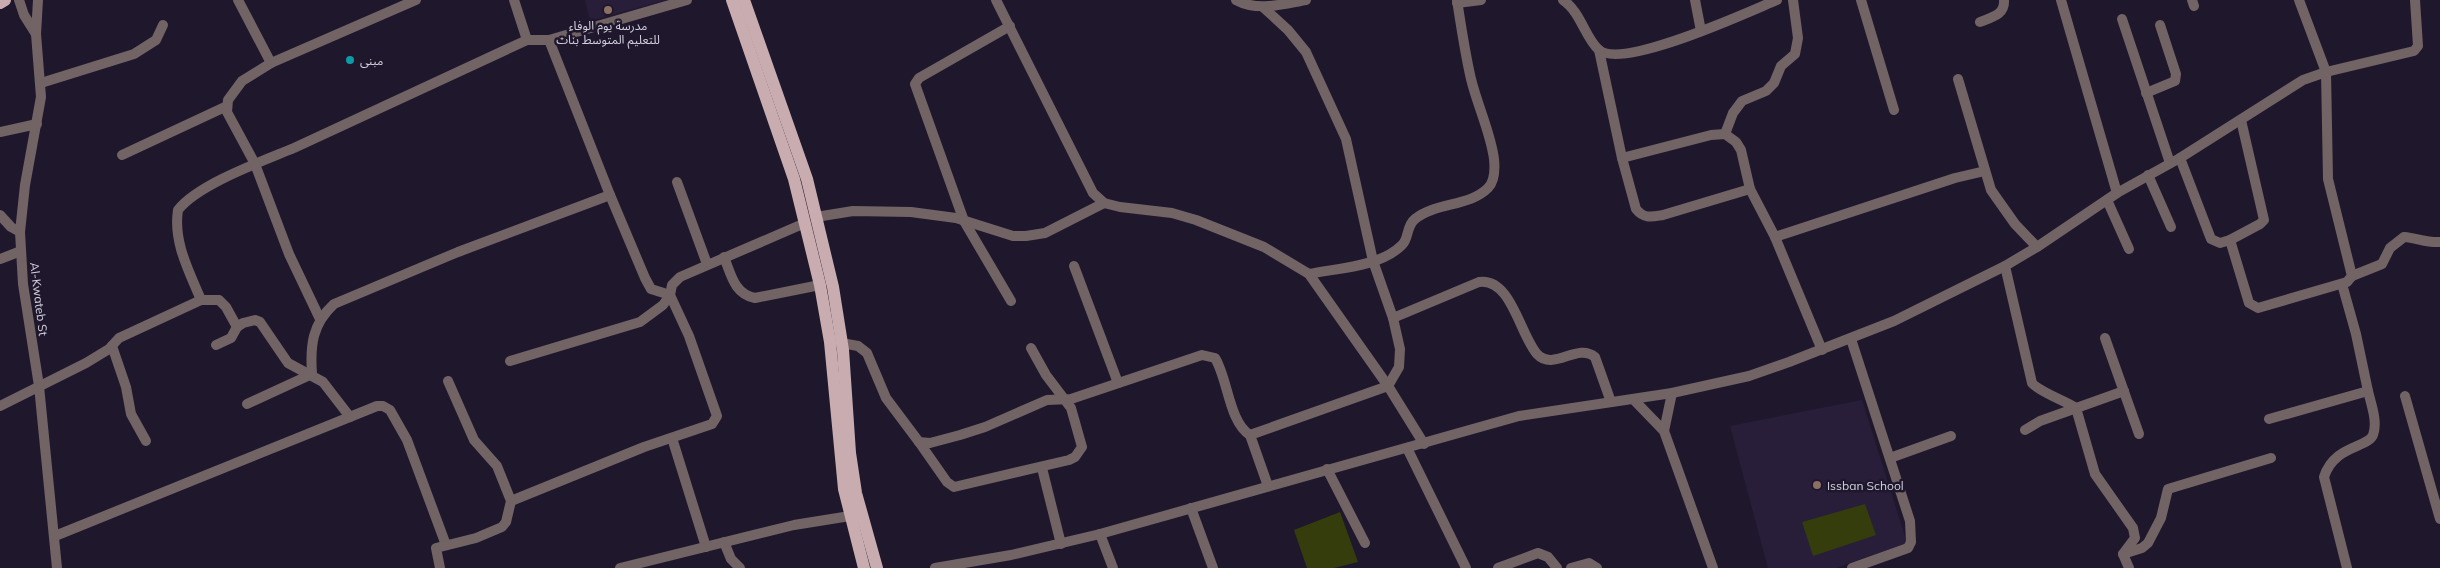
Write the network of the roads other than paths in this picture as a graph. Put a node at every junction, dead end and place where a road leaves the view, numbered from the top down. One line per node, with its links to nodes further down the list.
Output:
1 (5, 0): 24 (main road)
2 (19, 0): 32 (street)
3 (38, 0): 32 (street)
4 (238, 0): 36 (street)
5 (416, 0): 36 (street)
6 (514, 0): 33 (street)
7 (687, 0): 34 (street)
8 (732, 0): 60 (main road)
9 (744, 0): 60 (main road)
10 (996, 0): 30 (street)
11 (1236, 0): 25 (street)
12 (1306, 0): 25 (street)
13 (1481, 0): 23 (street)
14 (1563, 0): 35 (street)
15 (1695, 0): 31 (street)
16 (1777, 0): 31 (street)
17 (1792, 0): 46 (street)
18 (1861, 0): 42 (street)
19 (2004, 0): 27 (street)
20 (2061, 0): 55 (street)
21 (2298, 0): 37 (street)
22 (2415, 0): 37 (street)
23 (1457, 2): 72 (street)
24 (0, 3)
25 (1263, 7): 72 (street)
26 (2122, 19): 40 (street)
27 (1980, 22)
28 (163, 25): 39 (street)
29 (2160, 25): 40 (street)
30 (1010, 26): 58 (street); 61 (street)
31 (1701, 31): 35 (street)
32 (36, 34): 39 (street, Al-Kwateb St)
33 (527, 40): 34 (street); 50 (street)
34 (549, 40): 56 (street)
35 (1599, 50): 48 (street)
36 (271, 63): 41 (street)
37 (2326, 72): 43 (street); 77 (street)
38 (1958, 79): 51 (street)
39 (41, 83): 44 (street, Al-Kwateb St)
40 (2146, 93): 49 (street)
41 (227, 106): 47 (street); 50 (street)
42 (1894, 110)
43 (2241, 120): 49 (street); 65 (street)
44 (36, 124): 45 (street); 63 (street, Al-Kwateb St)
45 (0, 132)
46 (1725, 134): 48 (street); 54 (street)
47 (122, 155)
48 (1622, 158): 54 (street)
49 (2175, 160): 52 (street); 65 (street)
50 (255, 164): 81 (street); 84 (street)
51 (1985, 171): 64 (street); 67 (street)
52 (2148, 174): 55 (street); 62 (street)
53 (677, 182): 73 (street)
54 (1750, 189): 64 (street)
55 (2117, 193): 57 (street)
56 (610, 195): 80 (street); 84 (street)
57 (2107, 200): 67 (street); 68 (street)
58 (1104, 203): 61 (street); 76 (street)
59 (0, 215): 63 (street)
60 (810, 220): 61 (street); 70 (street); 79 (main road); 88 (main road)
61 (964, 220): 82 (street)
62 (2171, 227)
63 (20, 232): 69 (street, Al-Kwateb St)
64 (1775, 237): 92 (street)
65 (2230, 240): 78 (street)
66 (2440, 242): 77 (street)
67 (2037, 247): 75 (street)
68 (2130, 250)
69 (21, 251): 71 (street); 97 (street, Al-Kwateb St)
70 (724, 257): 73 (street); 79 (street)
71 (0, 259)
72 (1373, 261): 76 (street); 83 (street)
73 (707, 264): 80 (street)
74 (1074, 266): 96 (street)
75 (2005, 266): 86 (street); 108 (street)
76 (1309, 274): 98 (street)
77 (2352, 276): 78 (street)
78 (2342, 284): 100 (street)
79 (820, 285): 88 (main road)
80 (670, 295): 93 (street); 116 (street)
81 (201, 300): 85 (street); 90 (street)
82 (1011, 302)
83 (1393, 318): 98 (street); 105 (street)
84 (320, 319): 94 (street)
85 (237, 327): 89 (street); 94 (street)
86 (1851, 338): 92 (street); 121 (street)
87 (2105, 338): 99 (street)
88 (836, 342): 118 (street); 128 (main road); 143 (main road)
89 (216, 345)
90 (112, 346): 97 (street); 117 (street)
91 (1031, 348): 103 (street)
92 (1822, 350): 101 (street)
93 (510, 361)
94 (312, 374): 106 (street); 109 (street)
95 (448, 381): 126 (street)
96 (1118, 383): 103 (street); 114 (street)
97 (38, 386): 107 (street); 131 (street, Al-Kwateb St)
98 (1388, 386): 114 (street); 119 (street)
99 (2124, 391): 108 (street); 113 (street)
100 (2368, 391): 110 (street); 155 (street)
101 (1672, 393): 104 (street); 112 (street)
102 (2405, 396): 129 (street)
103 (1065, 399): 118 (street); 123 (street)
104 (1634, 400): 105 (street); 112 (street)
105 (1611, 402): 119 (street)
106 (247, 404)
107 (0, 406)
108 (2076, 408): 111 (street); 137 (street)
109 (350, 417): 131 (street); 135 (street)
110 (2269, 419)
111 (2025, 430)
112 (1664, 432): 152 (street)
113 (2139, 434)
114 (1250, 435): 125 (street)
115 (1951, 436): 121 (street)
116 (672, 438): 126 (street); 136 (street)
117 (146, 441)
118 (919, 442): 123 (street)
119 (1424, 444): 120 (street)
120 (1407, 448): 124 (street); 147 (street)
121 (1890, 458): 153 (street)
122 (2271, 458): 137 (street)
123 (1042, 468): 134 (street)
124 (1327, 469): 125 (street); 133 (street)
125 (1268, 486): 127 (street)
126 (511, 501): 135 (street)
127 (1191, 508): 130 (street); 146 (street)
128 (850, 516): 132 (street); 138 (main road)
129 (2440, 519)
130 (1100, 534): 134 (street); 145 (street)
131 (55, 536): 139 (street, Al-Kwateb St)
132 (724, 542): 136 (street); 142 (street)
133 (1365, 543)
134 (1061, 544): 144 (street)
135 (446, 545): 140 (street)
136 (706, 547): 141 (street)
137 (2123, 554): 154 (street)
138 (864, 566): 143 (street)
139 (57, 568)
140 (440, 568)
141 (620, 568)
142 (740, 568)
143 (878, 568)
144 (935, 568)
145 (1113, 568)
146 (1213, 568)
147 (1466, 568)
148 (1498, 568): 149 (street)
149 (1557, 568)
150 (1571, 568): 151 (street)
151 (1598, 568)
152 (1712, 568)
153 (1852, 568)
154 (2129, 568)
155 (2347, 568)

